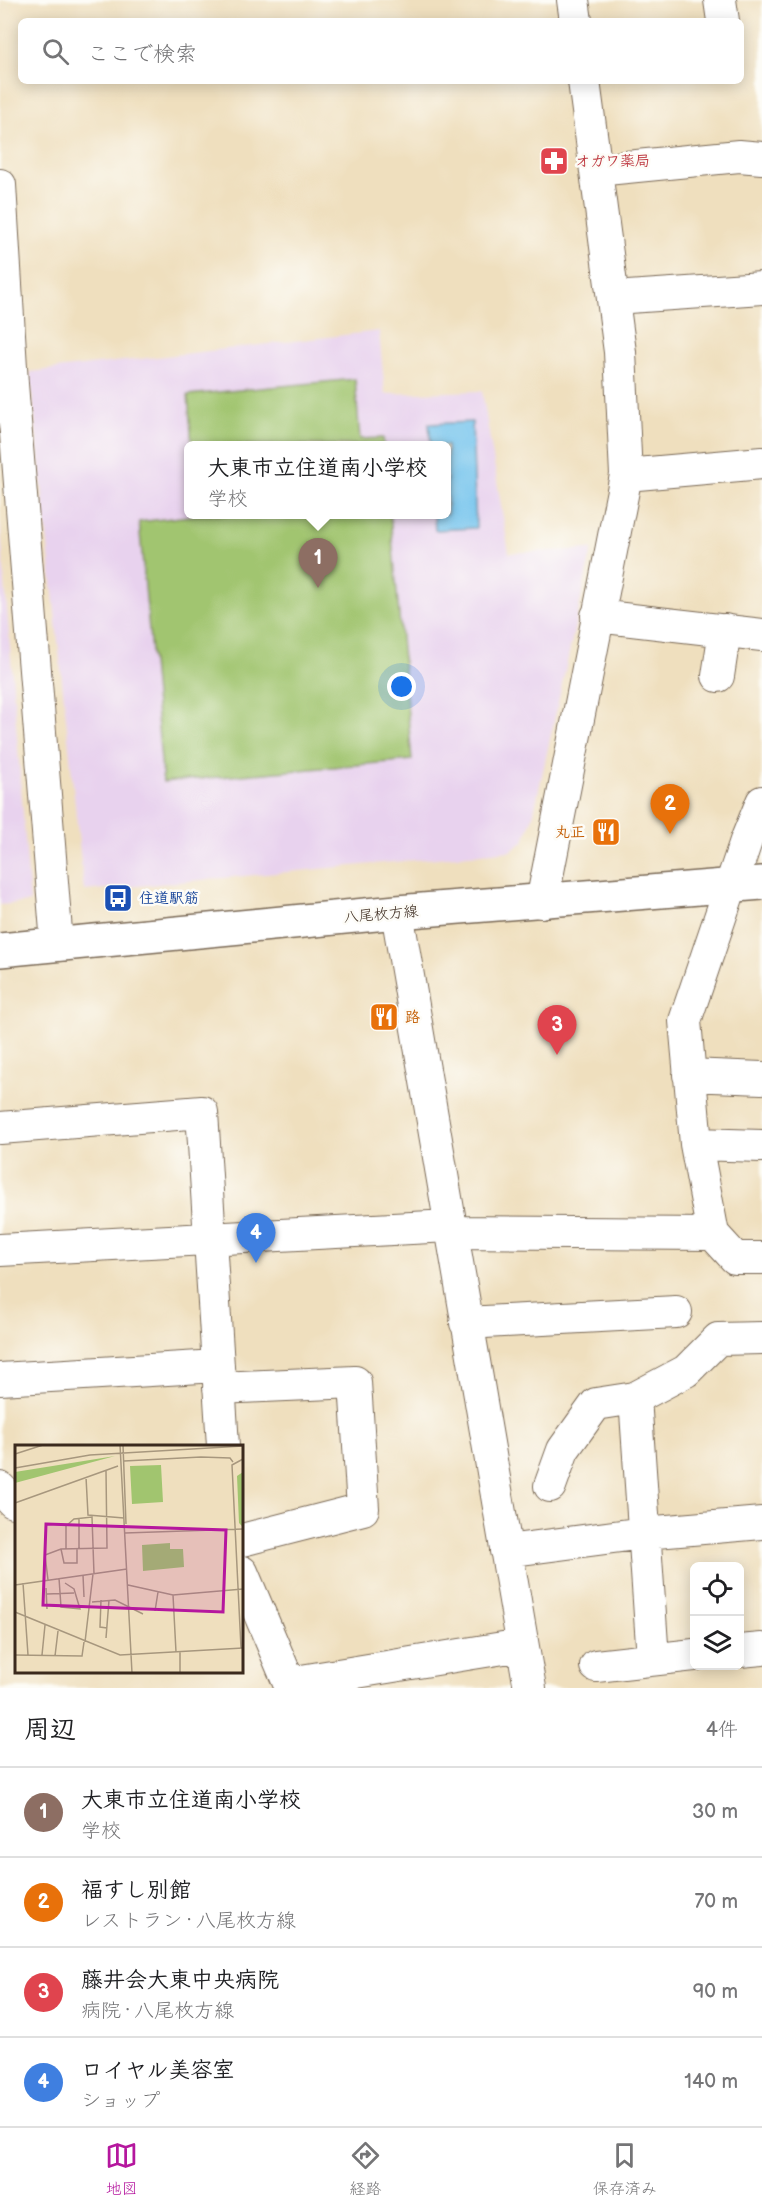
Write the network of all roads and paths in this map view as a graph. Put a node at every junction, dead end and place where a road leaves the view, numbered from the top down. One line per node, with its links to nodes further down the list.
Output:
1 (573, 0): 3 (street)
2 (720, 0): 4 (street)
3 (576, 18)
4 (723, 18)
5 (584, 84): 7 (street)
6 (762, 158): 7 (street)
7 (596, 170): 10 (street)
8 (0, 185): 22 (street)
9 (762, 288): 10 (street)
10 (613, 298): 12 (street)
11 (762, 463): 12 (street)
12 (626, 475): 13 (street)
13 (597, 616): 14 (street); 19 (street)
14 (725, 630): 15 (street); 16 (street)
15 (762, 635)
16 (718, 676)
17 (762, 802): 18 (street)
18 (747, 884): 19 (main road, 八尾枚方線); 24 (street)
19 (542, 902): 20 (main road, 八尾枚方線)
20 (397, 912): 22 (main road, 八尾枚方線); 29 (street)
21 (0, 938): 22 (main road)
22 (57, 944): 23 (main road, 八尾枚方線)
23 (0, 950)
24 (689, 1075): 25 (street); 27 (street)
25 (762, 1078)
26 (0, 1128): 31 (street)
27 (696, 1144): 28 (street); 30 (street)
28 (762, 1146)
29 (450, 1229): 30 (street); 31 (street); 35 (street)
30 (713, 1234): 33 (street)
31 (208, 1239): 32 (street); 37 (street)
32 (0, 1250)
33 (762, 1258)
34 (676, 1312): 35 (street)
35 (466, 1323): 47 (street)
36 (762, 1338): 39 (street)
37 (218, 1377): 38 (street); 40 (street); 46 (street)
38 (0, 1379)
39 (635, 1398): 41 (street); 45 (street)
40 (223, 1445)
41 (550, 1486)
42 (0, 1488): 43 (street)
43 (15, 1502)
44 (762, 1523): 45 (street)
45 (644, 1533): 47 (street); 53 (street)
46 (243, 1540)
47 (506, 1551): 49 (street)
48 (243, 1574): 49 (street)
49 (522, 1646): 55 (street)
50 (762, 1649): 51 (street)
51 (744, 1651)
52 (690, 1655): 53 (street)
53 (653, 1659): 54 (street)
54 (596, 1666)
55 (530, 1688)

